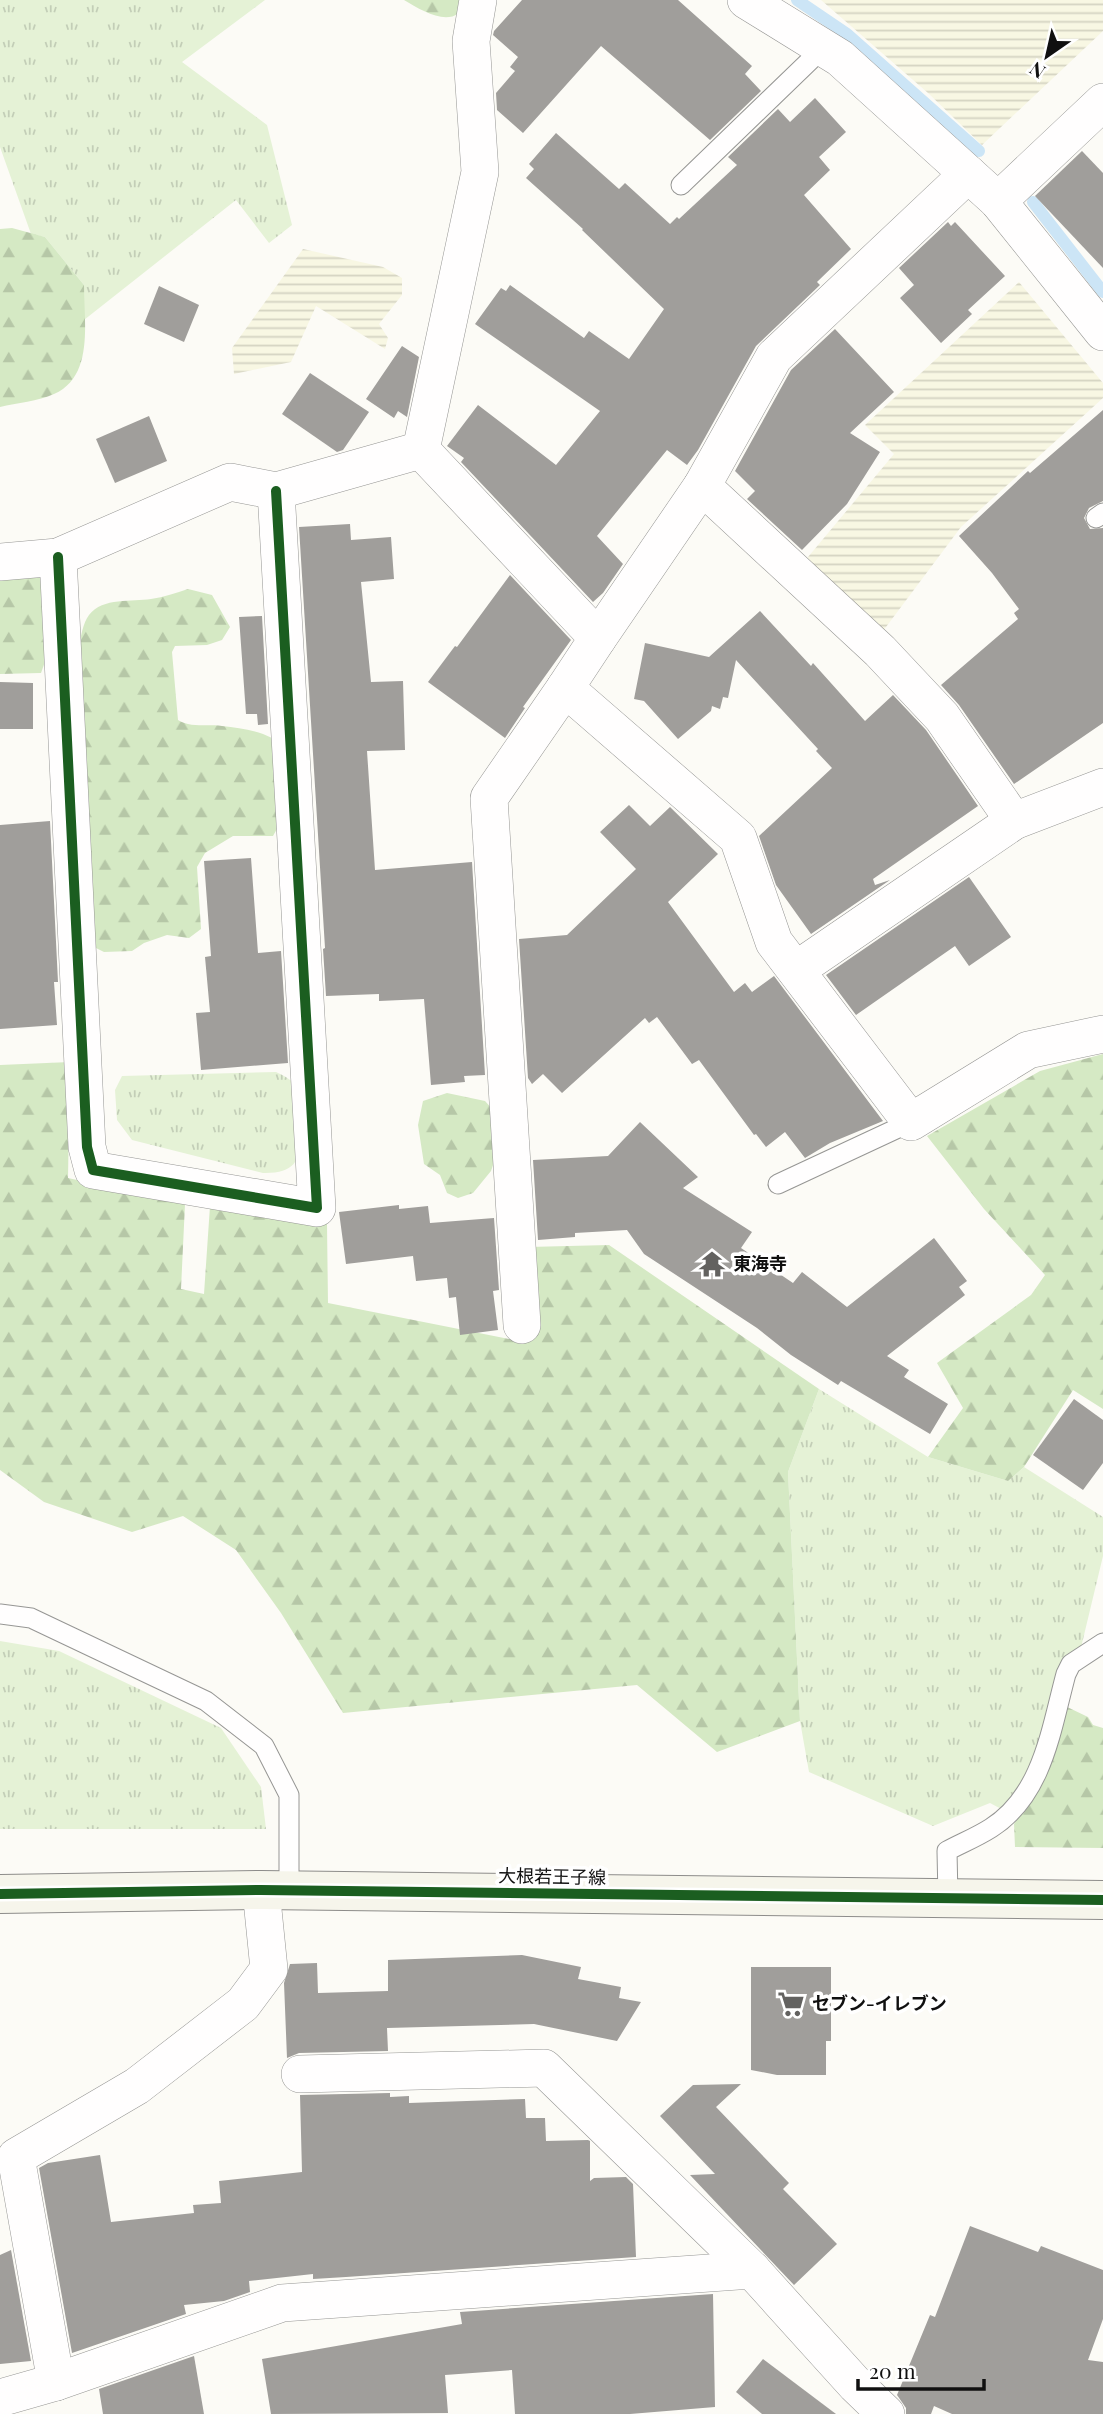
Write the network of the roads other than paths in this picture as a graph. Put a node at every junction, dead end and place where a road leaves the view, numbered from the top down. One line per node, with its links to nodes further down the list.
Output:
1 (478, 0): 9 (street)
2 (746, 0): 3 (street)
3 (823, 48): 5 (street); 6 (lane)
4 (1103, 102): 7 (street)
5 (968, 174): 7 (street); 10 (street)
6 (681, 185)
7 (998, 201): 8 (street)
8 (1103, 332)
9 (421, 450): 11 (street); 14 (street)
10 (702, 486): 14 (street); 17 (street)
11 (276, 491): 12 (street); 12 (street)
12 (58, 557): 13 (street)
13 (0, 562)
14 (598, 638): 15 (street)
15 (565, 688): 18 (street); 22 (street)
16 (1103, 787): 17 (street)
17 (1014, 821): 18 (street)
18 (796, 970): 20 (street)
19 (1103, 1034): 20 (street)
20 (911, 1122): 21 (lane)
21 (778, 1184)
22 (522, 1325)
23 (0, 1614): 25 (lane)
24 (1103, 1643): 27 (lane)
25 (275, 1891): 26 (street, 大根若王子線); 27 (street, 大根若王子線); 31 (street)
26 (0, 1894)
27 (948, 1898): 28 (street, 大根若王子線)
28 (1103, 1900)
29 (300, 2074): 30 (street)
30 (752, 2270): 31 (street); 33 (street)
31 (56, 2382): 32 (street)
32 (0, 2398)
33 (886, 2414)

